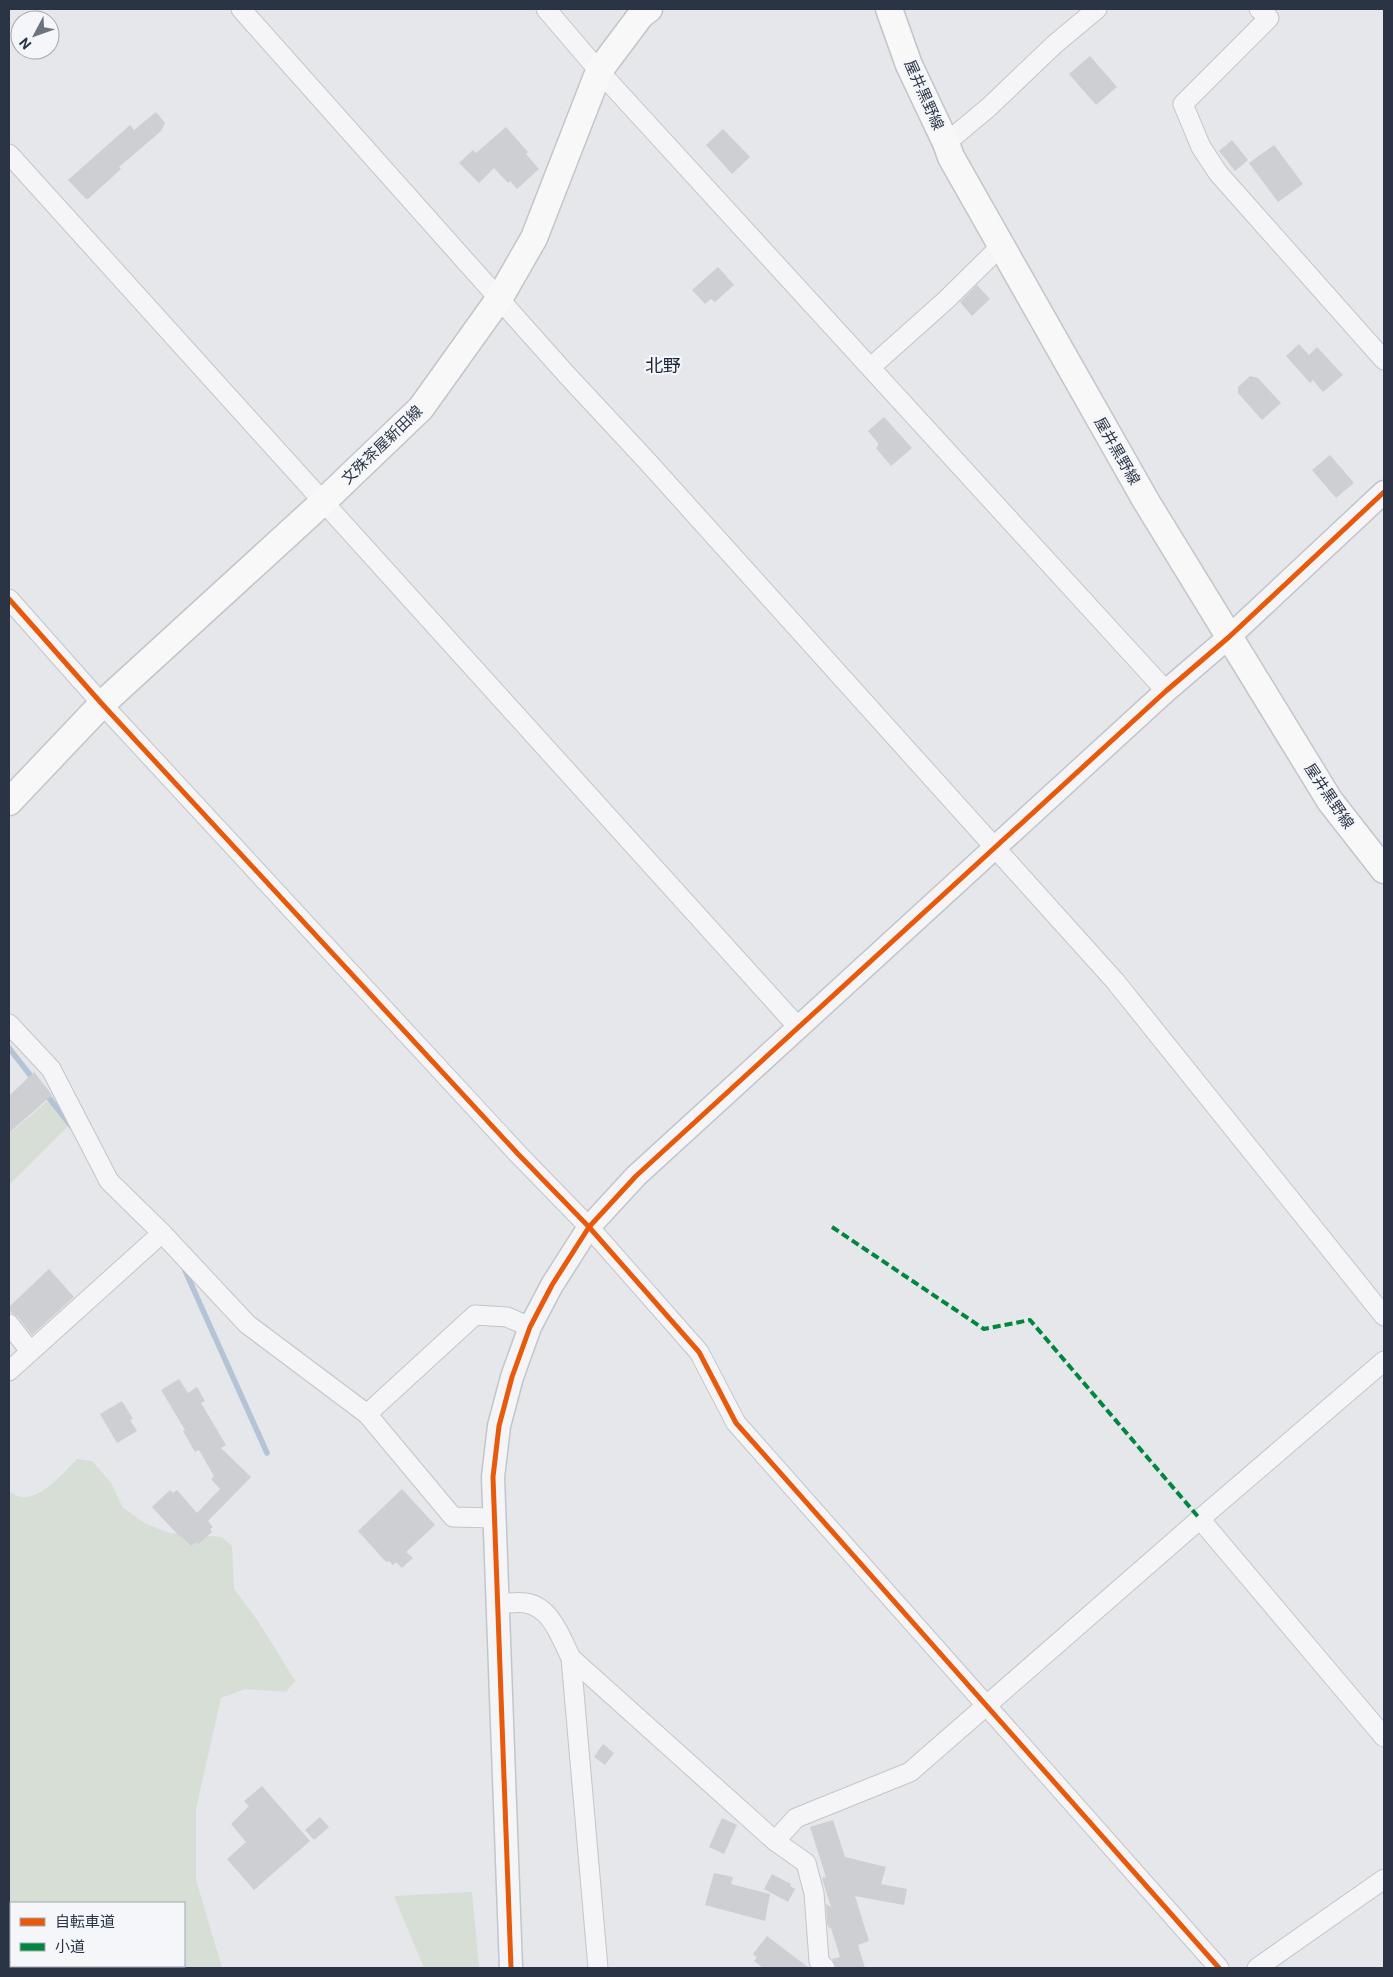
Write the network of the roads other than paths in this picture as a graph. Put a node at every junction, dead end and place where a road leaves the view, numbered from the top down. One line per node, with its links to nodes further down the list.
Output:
1 (241, 9): 11 (street)
2 (546, 9): 7 (street)
3 (649, 9): 7 (main road, 文殊茶屋新田線)
4 (890, 9): 8 (main road, 屋井黒野線)
5 (1097, 9): 8 (street)
6 (1259, 9): 12 (street)
7 (599, 71): 11 (main road, 文殊茶屋新田線); 13 (street)
8 (946, 143): 10 (main road, 屋井黒野線)
9 (9, 154): 15 (street)
10 (1001, 246): 13 (street); 17 (main road, 屋井黒野線)
11 (499, 299): 15 (main road, 文殊茶屋新田線); 21 (street)
12 (1384, 360)
13 (871, 367): 18 (street)
14 (1384, 492): 17 (street)
15 (323, 502): 19 (main road, 文殊茶屋新田線); 24 (street)
16 (9, 599): 19 (street)
17 (1229, 637): 18 (street); 22 (main road, 屋井黒野線)
18 (1166, 691): 21 (street)
19 (102, 704): 20 (main road, 文殊茶屋新田線); 25 (street)
20 (9, 802)
21 (995, 847): 24 (street); 27 (street)
22 (1384, 870)
23 (9, 1024): 26 (street)
24 (798, 1027): 25 (street)
25 (589, 1227): 29 (street); 38 (street)
26 (162, 1233): 30 (street); 33 (street)
27 (1384, 1316)
28 (9, 1324): 30 (street)
29 (530, 1327): 33 (street); 34 (street)
30 (30, 1351): 32 (street)
31 (1384, 1361): 35 (street)
32 (9, 1370)
33 (367, 1414): 34 (street)
34 (495, 1518): 36 (street)
35 (1200, 1519): 38 (street); 39 (street)
36 (497, 1604): 37 (street); 42 (street)
37 (571, 1658): 40 (street); 43 (street)
38 (988, 1705): 40 (street); 45 (street)
39 (1384, 1737)
40 (775, 1841): 44 (street)
41 (1384, 1880): 46 (street)
42 (511, 1968)
43 (598, 1968)
44 (826, 1968)
45 (1219, 1968)
46 (1257, 1968)

